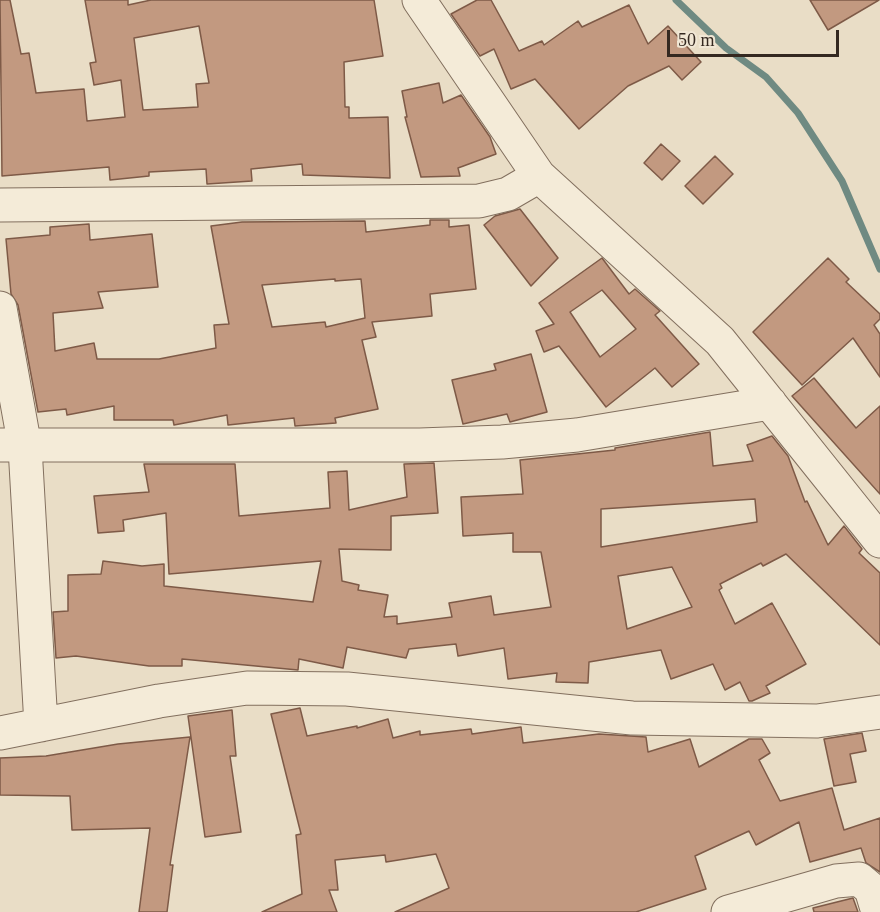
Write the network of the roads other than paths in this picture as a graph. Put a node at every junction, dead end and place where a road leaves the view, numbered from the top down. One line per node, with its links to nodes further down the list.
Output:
1 (419, 0): 2 (street)
2 (539, 176): 3 (street); 5 (street)
3 (0, 205)
4 (0, 308): 6 (street)
5 (770, 402): 6 (street); 7 (street)
6 (13, 446): 9 (street)
7 (880, 541)
8 (880, 712): 9 (street)
9 (41, 724): 10 (street)
10 (0, 733)
11 (728, 912): 12 (street)
12 (879, 912)

